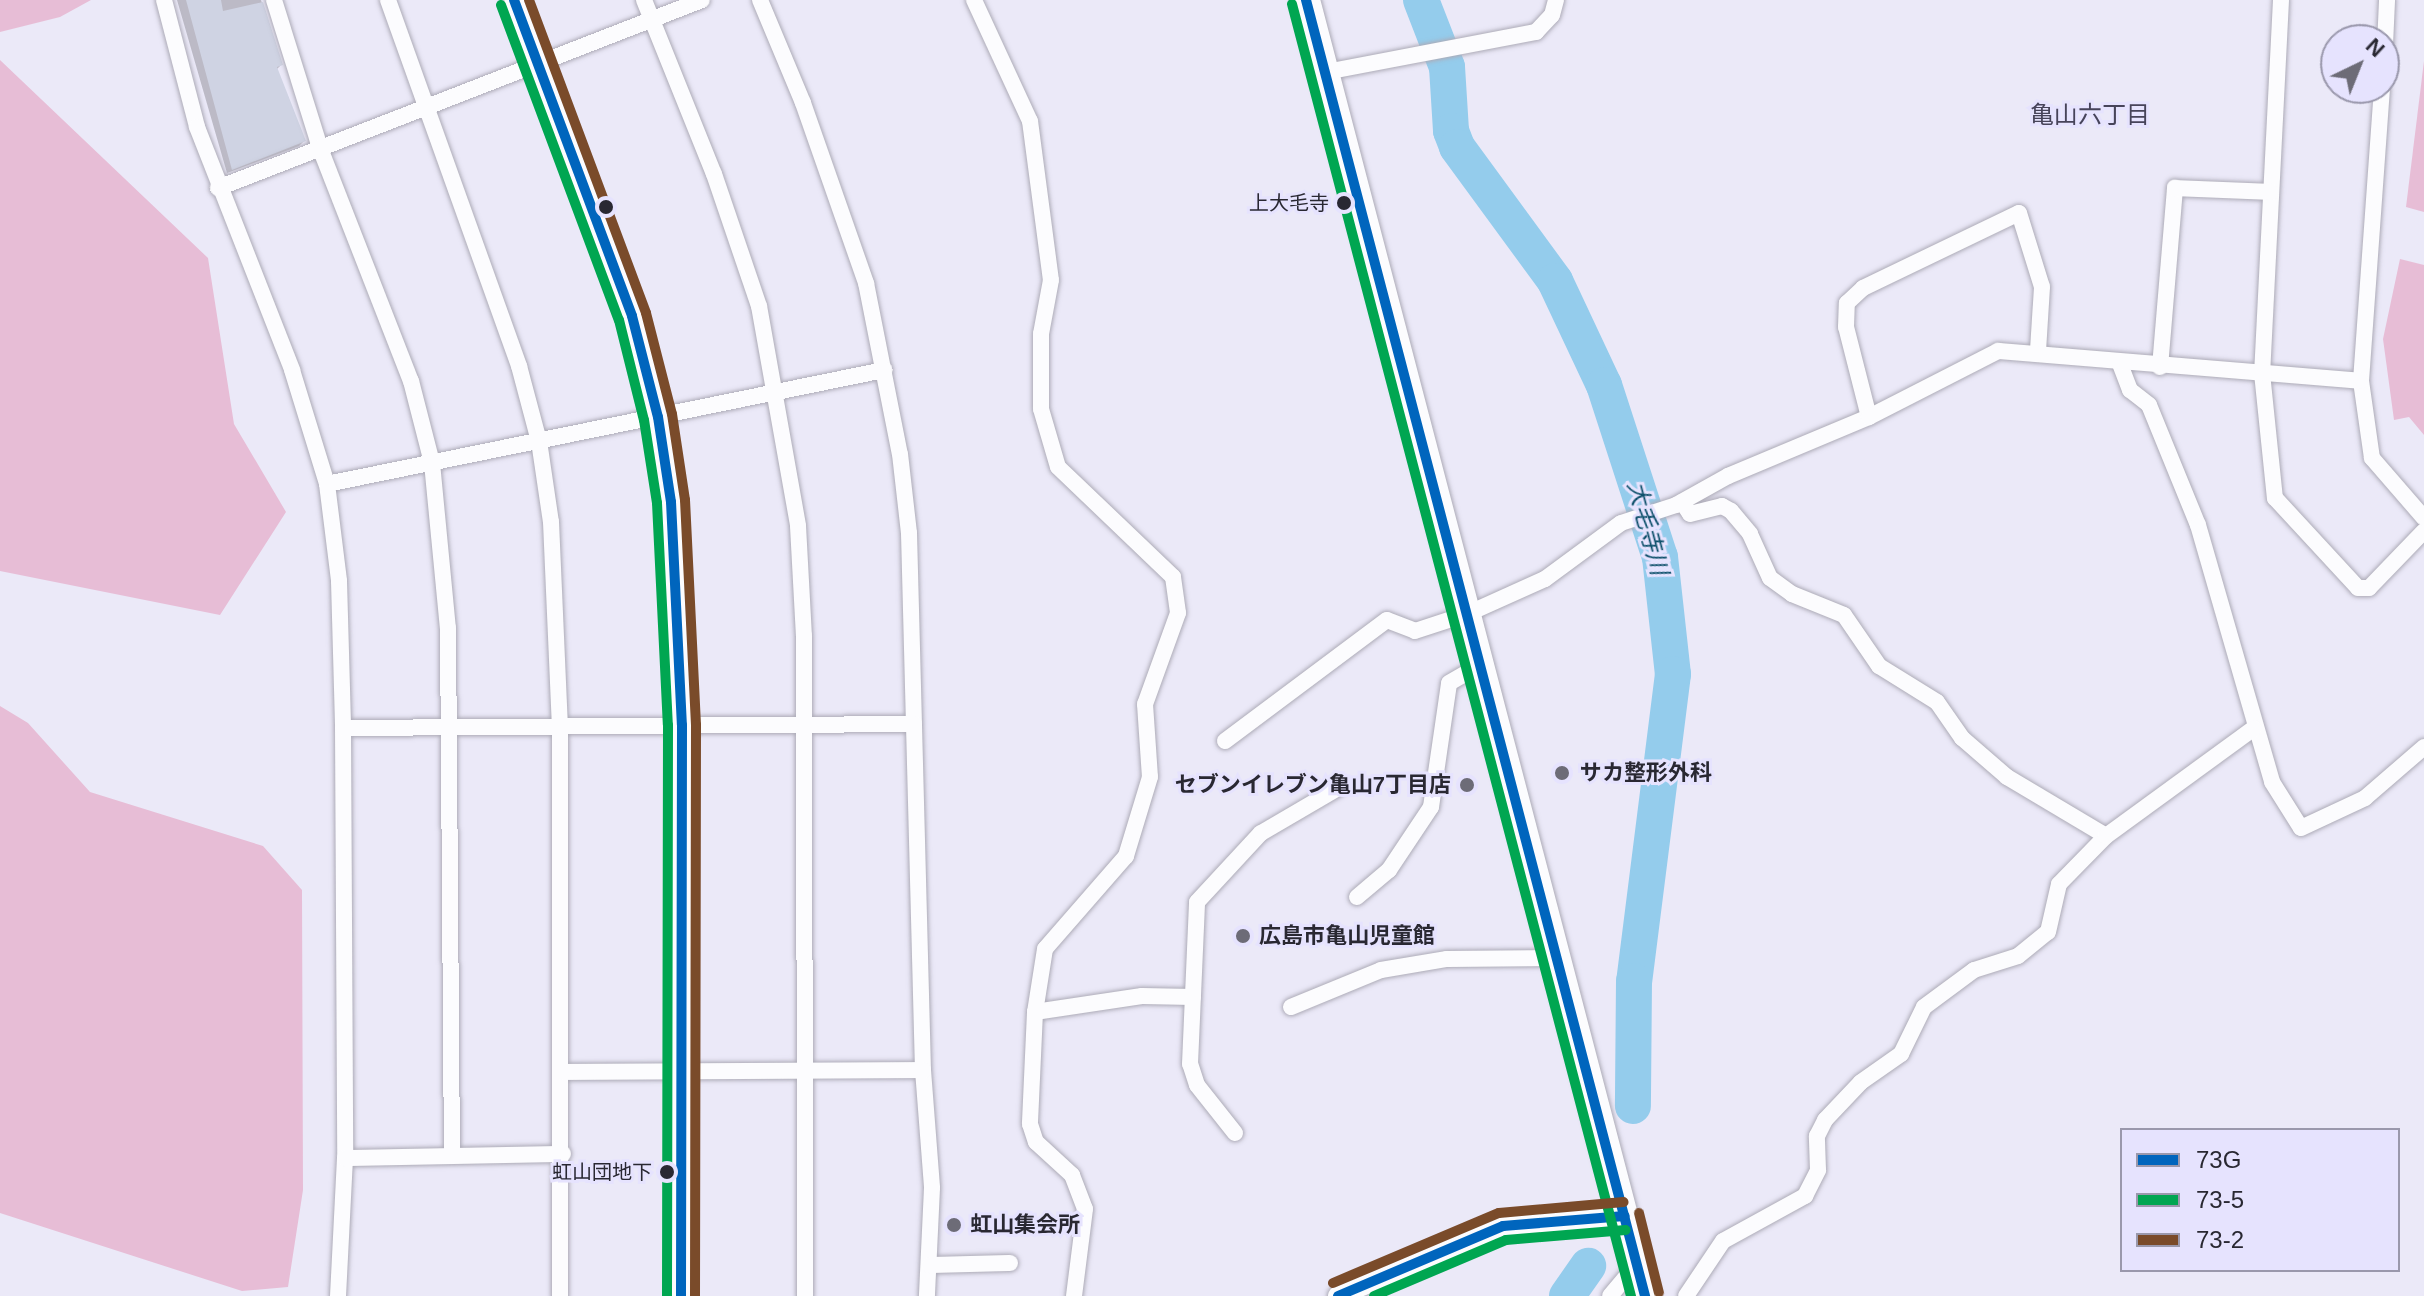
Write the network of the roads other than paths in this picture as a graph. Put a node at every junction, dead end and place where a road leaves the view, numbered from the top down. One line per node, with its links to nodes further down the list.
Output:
1 (164, 0): 20 (street)
2 (274, 0): 19 (street)
3 (388, 0): 18 (street)
4 (514, 0): 15 (street)
5 (644, 0): 13 (street)
6 (702, 0): 13 (street)
7 (760, 0): 25 (street)
8 (974, 0): 54 (street)
9 (1306, 0): 16 (highway)
10 (1556, 0): 16 (street)
11 (2281, 0): 21 (street)
12 (2387, 0): 14 (street)
13 (650, 20): 15 (street); 28 (street)
14 (2386, 24)
15 (536, 64): 18 (street); 29 (street)
16 (1326, 72): 37 (highway)
17 (2381, 104): 27 (street)
18 (423, 109): 19 (street); 31 (street)
19 (320, 148): 20 (street); 32 (street)
20 (218, 188): 33 (street)
21 (2271, 192): 24 (street); 26 (street)
22 (2038, 351): 23 (street); 30 (street); 30 (street)
23 (2120, 364): 24 (street); 45 (street)
24 (2160, 367): 26 (street)
25 (884, 370): 28 (street); 39 (street)
26 (2262, 373): 27 (street); 36 (street)
27 (2361, 381): 35 (street)
28 (778, 392): 29 (street); 41 (street)
29 (658, 417): 31 (street); 40 (street)
30 (1869, 417): 34 (street)
31 (539, 441): 32 (street); 42 (street)
32 (432, 463): 33 (street); 43 (street)
33 (327, 484): 44 (street)
34 (1679, 503): 37 (street); 49 (street)
35 (2424, 518)
36 (2424, 531)
37 (1467, 614): 38 (highway); 46 (street)
38 (1479, 666): 50 (street); 51 (highway)
39 (914, 724): 41 (street); 56 (street)
40 (682, 725): 41 (street); 42 (street); 57 (street)
41 (803, 725): 55 (street)
42 (560, 726): 43 (street); 58 (street)
43 (449, 727): 44 (street); 61 (street)
44 (343, 728): 62 (street)
45 (2254, 728): 47 (street); 49 (street)
46 (1225, 741)
47 (2424, 747)
48 (1338, 788): 52 (street)
49 (2106, 836): 76 (street)
50 (1357, 897)
51 (1557, 958): 53 (street); 63 (highway)
52 (1193, 997): 54 (street); 59 (street)
53 (1291, 1007)
54 (1035, 1012): 72 (street)
55 (806, 1068): 56 (street); 57 (street); 70 (street)
56 (923, 1070): 65 (street)
57 (683, 1071): 58 (street); 69 (street)
58 (563, 1072): 60 (street)
59 (1235, 1133)
60 (563, 1154): 61 (street); 68 (street)
61 (452, 1155): 62 (street)
62 (345, 1158): 67 (street)
63 (1625, 1216): 66 (highway); 73 (street)
64 (1010, 1263): 65 (street)
65 (930, 1265): 71 (street)
66 (1634, 1267): 74 (street); 75 (highway)
67 (338, 1296)
68 (560, 1296)
69 (681, 1296)
70 (805, 1296)
71 (927, 1296)
72 (1074, 1296)
73 (1338, 1296)
74 (1610, 1296)
75 (1645, 1296)
76 (1686, 1296)

